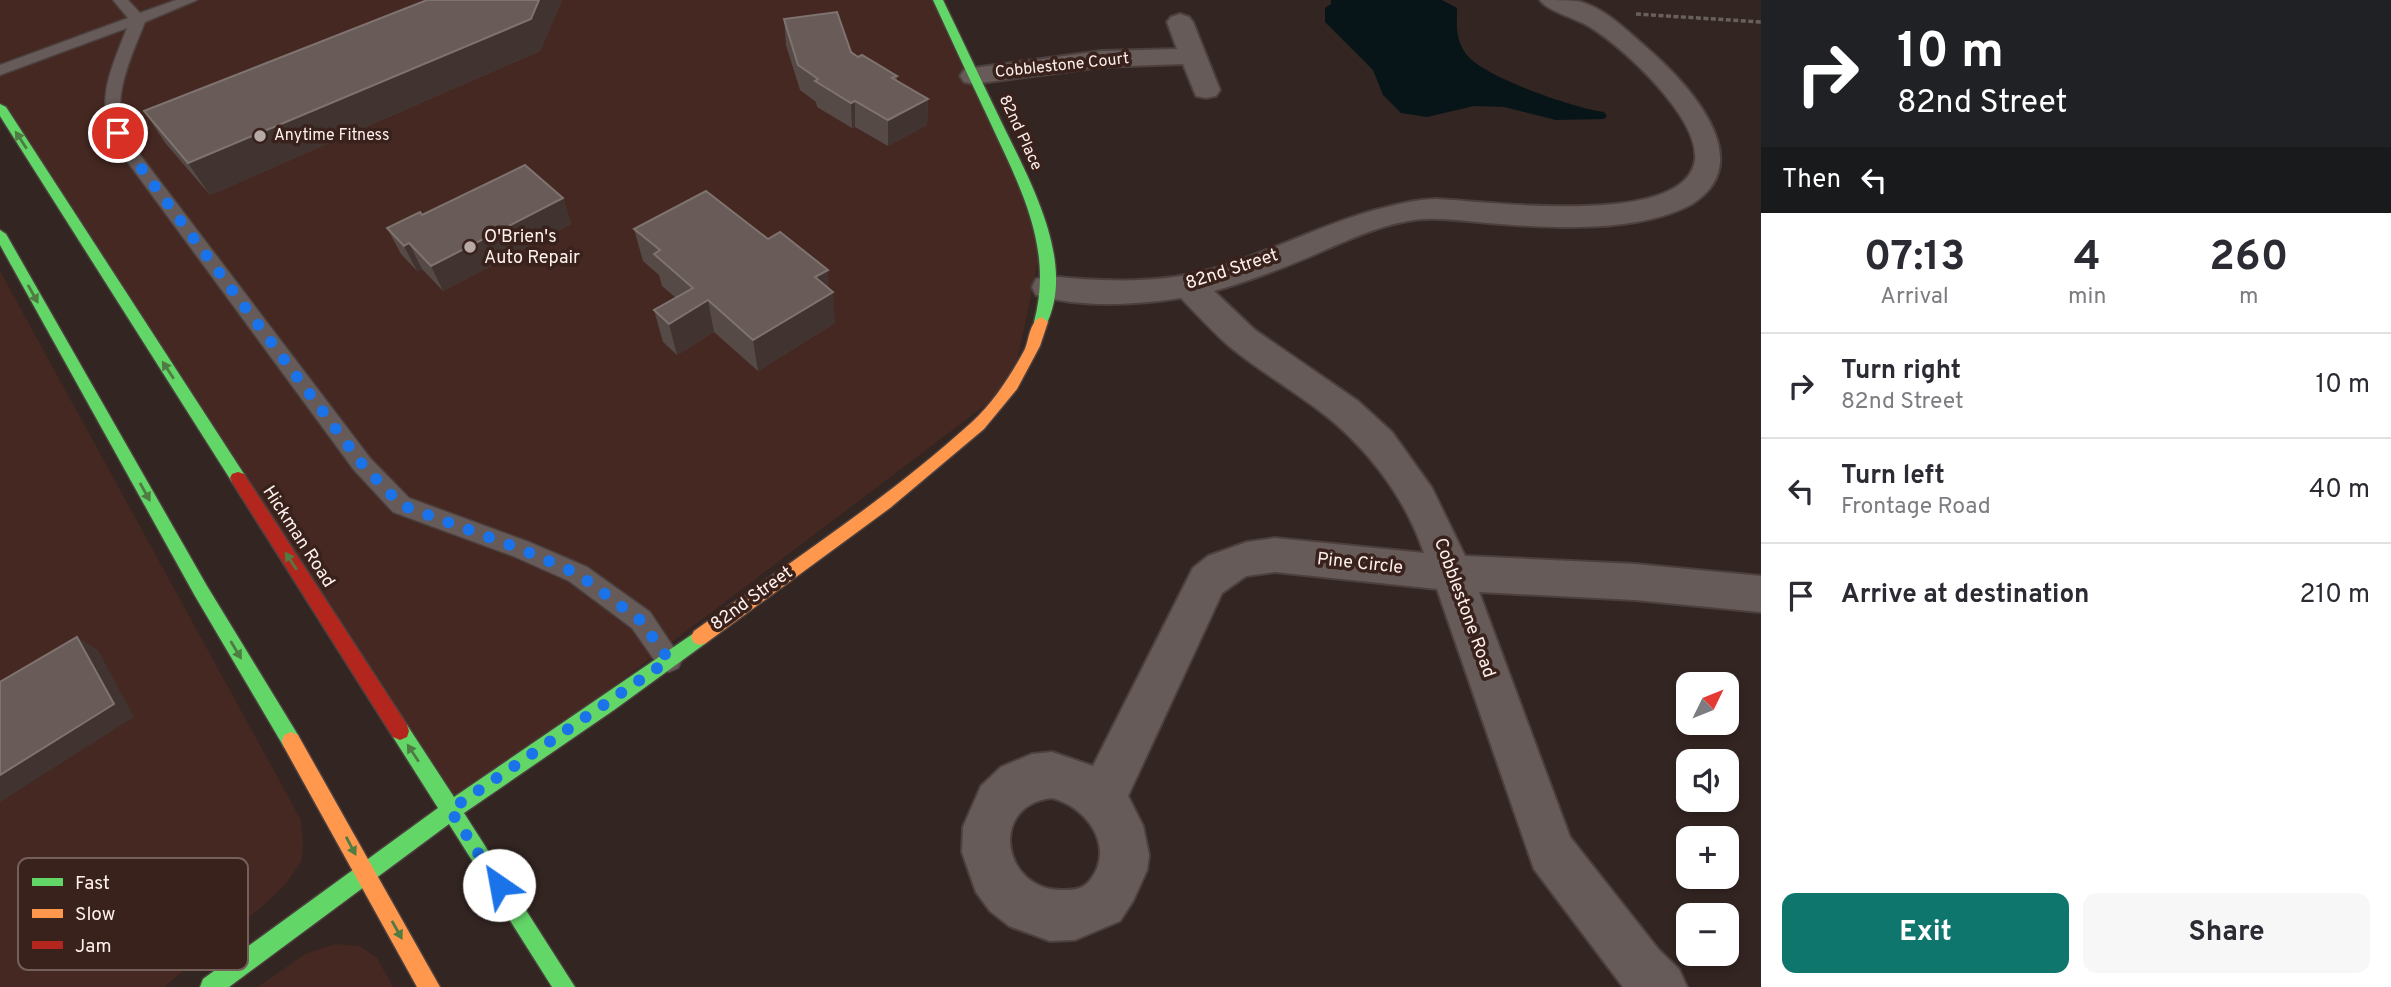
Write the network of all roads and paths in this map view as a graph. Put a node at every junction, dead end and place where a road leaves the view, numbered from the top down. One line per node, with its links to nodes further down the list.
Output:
1 (173, 0): 5 (lane)
2 (190, 0): 5 (lane)
3 (937, 0): 11 (main road, 82nd Place)
4 (1573, 6): 7 (path); 15 (street, 82nd Street)
5 (129, 10): 9 (lane); 10 (lane); 19 (lane)
6 (1181, 22): 8 (street)
7 (1761, 22)
8 (1194, 56): 11 (street, Cobblestone Court); 12 (street)
9 (0, 57)
10 (0, 70)
11 (973, 76): 16 (main road, 82nd Place)
12 (1206, 90)
13 (0, 107): 21 (main road, Hickman Road, one-way to 13)
14 (0, 234): 22 (main road, one-way to 22)
15 (1189, 286): 16 (street, 82nd Street); 17 (street, Cobblestone Road)
16 (1048, 287): 19 (main road, 82nd Street)
17 (1452, 573): 18 (street, Pine Circle); 20 (street, Pine Circle); 28 (street, Cobblestone Road)
18 (1761, 594)
19 (669, 660): 21 (main road, 82nd Street)
20 (1102, 799)
21 (450, 810): 22 (main road, 82nd Street); 27 (main road, Hickman Road)
22 (364, 872): 23 (main road, 82nd Street); 26 (main road, one-way to 26)
23 (248, 959)
24 (234, 970): 25 (main road, 82nd Street)
25 (211, 987)
26 (429, 987)
27 (565, 987)
28 (1661, 987)

